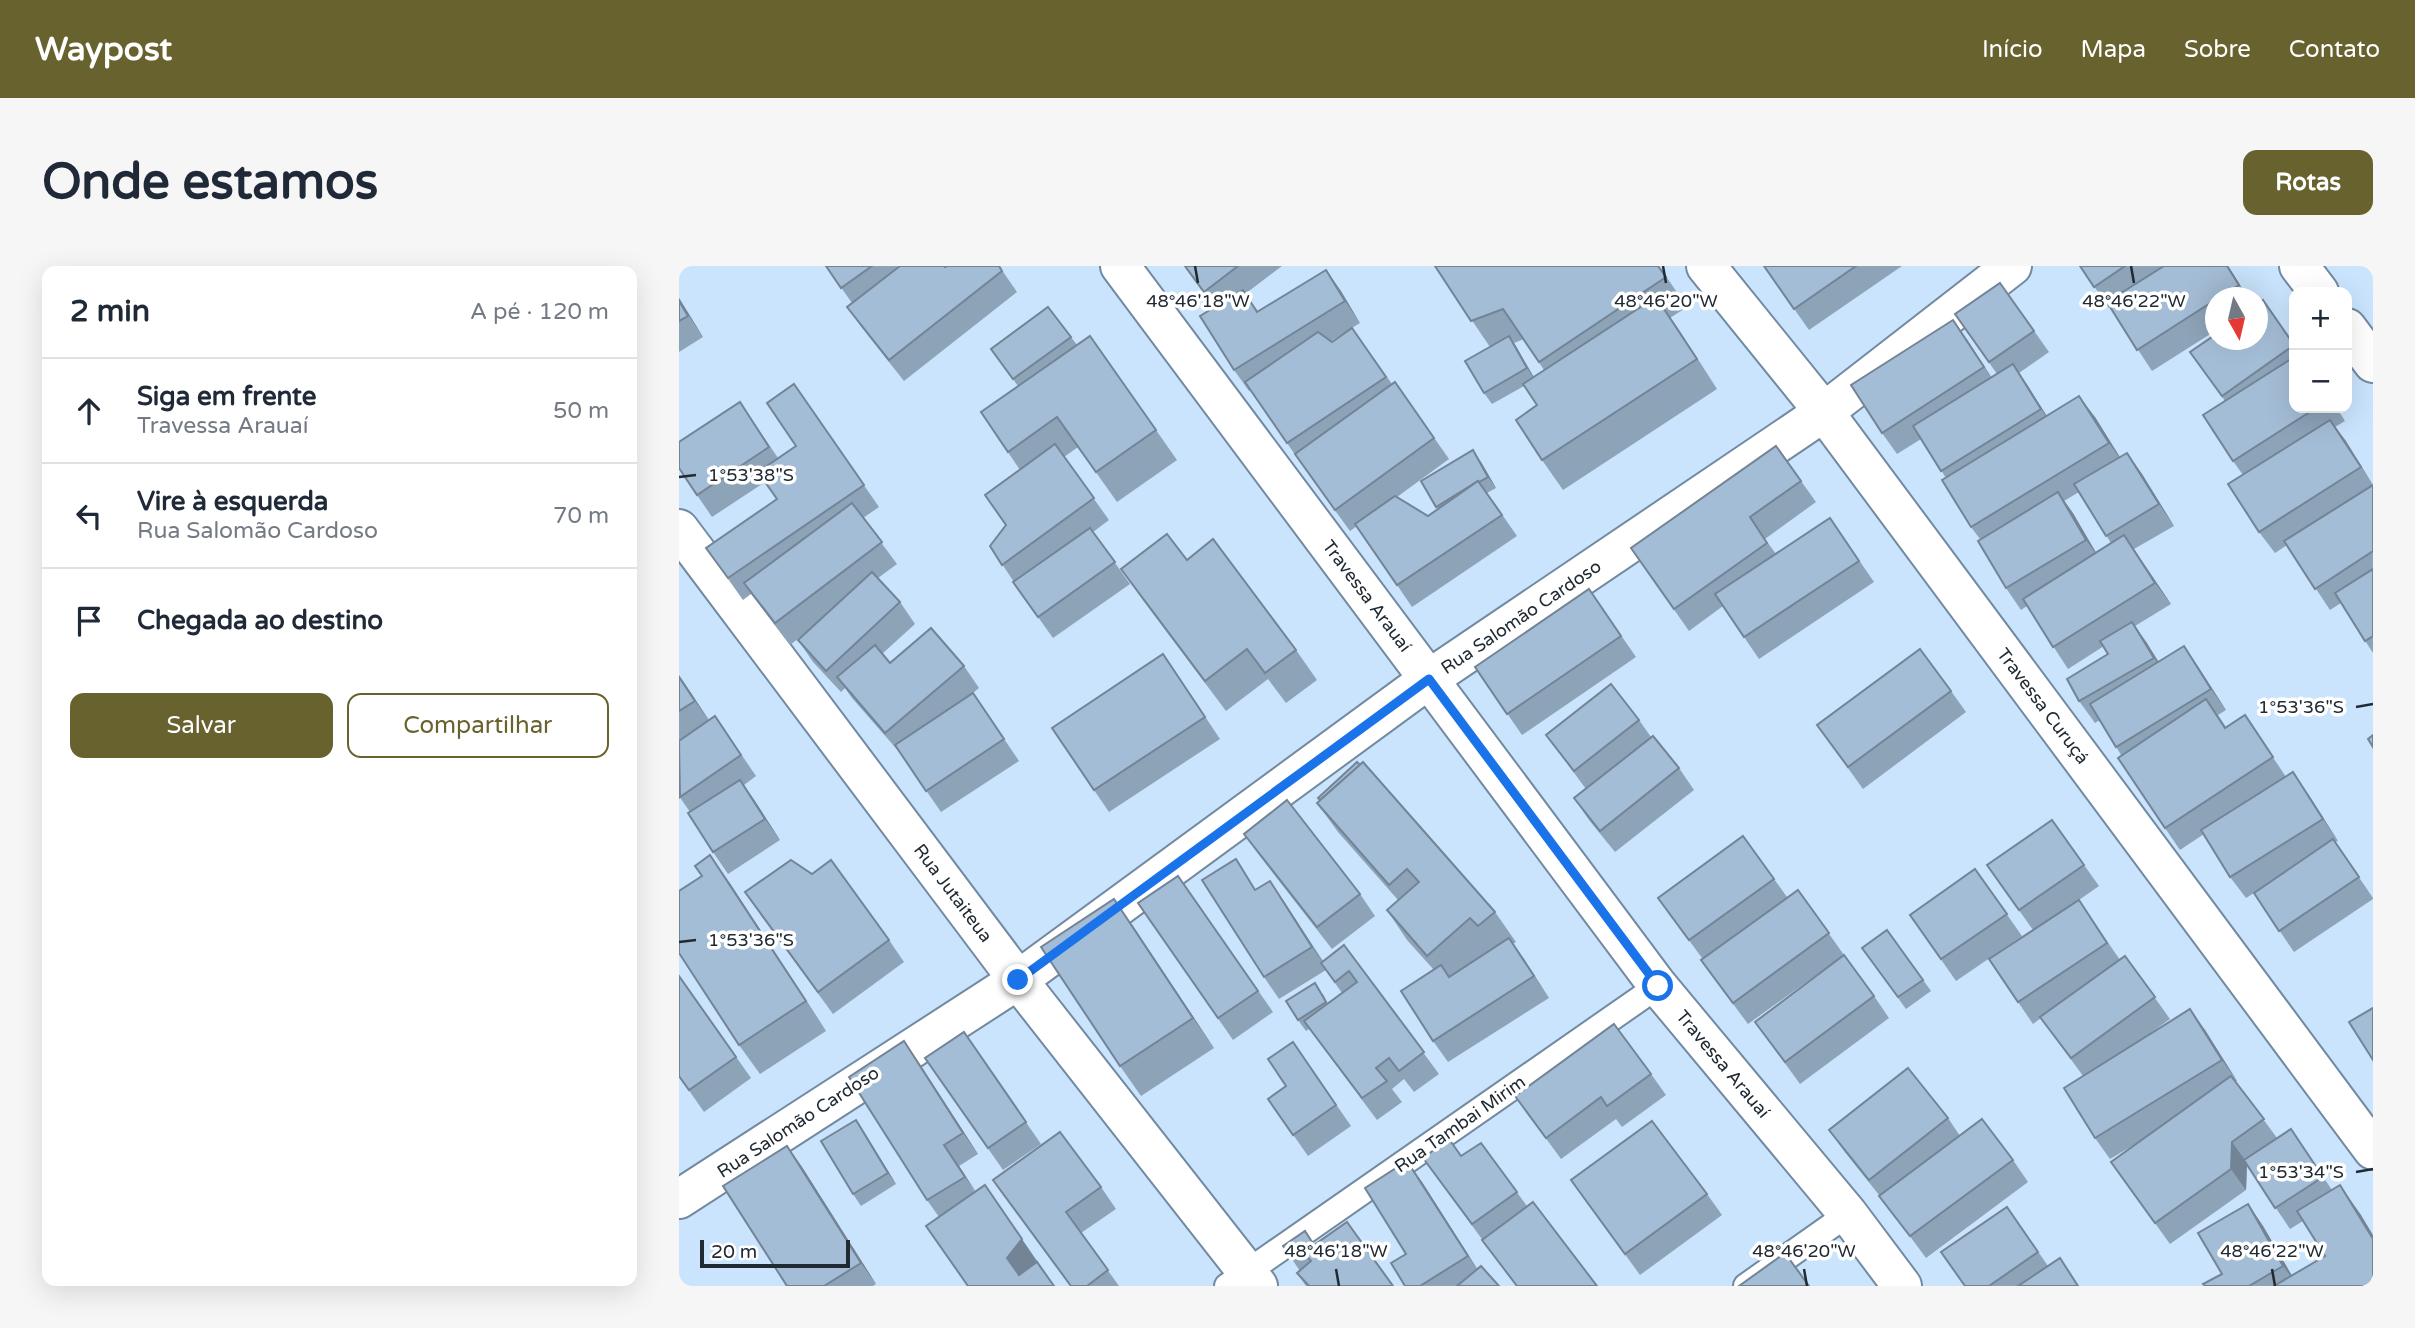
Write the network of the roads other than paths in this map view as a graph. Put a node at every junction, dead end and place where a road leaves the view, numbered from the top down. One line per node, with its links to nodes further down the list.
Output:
1 (1120, 266): 10 (street, Travessa Arauaí)
2 (1706, 266): 8 (street, Travessa Curuçá)
3 (2012, 266): 8 (street, Rua Salomão Cardoso)
4 (2299, 266): 5 (street)
5 (2315, 287)
6 (2352, 335): 7 (street)
7 (2373, 363)
8 (1824, 412): 10 (street, Rua Salomão Cardoso); 13 (street, Travessa Curuçá)
9 (679, 530): 11 (street, Rua Jutaiteua)
10 (1429, 679): 11 (street, Rua Salomão Cardoso); 12 (street, Travessa Arauaí)
11 (1018, 980): 14 (street, Rua Salomão Cardoso); 16 (street, Rua Jutaiteua)
12 (1658, 986): 15 (street, Travessa Arauaí); 16 (lane, Rua Tambai Mirim)
13 (2373, 1150)
14 (679, 1199)
15 (1848, 1214): 17 (lane); 18 (street, Travessa Arauaí)
16 (1244, 1281)
17 (1746, 1286)
18 (1902, 1286)

